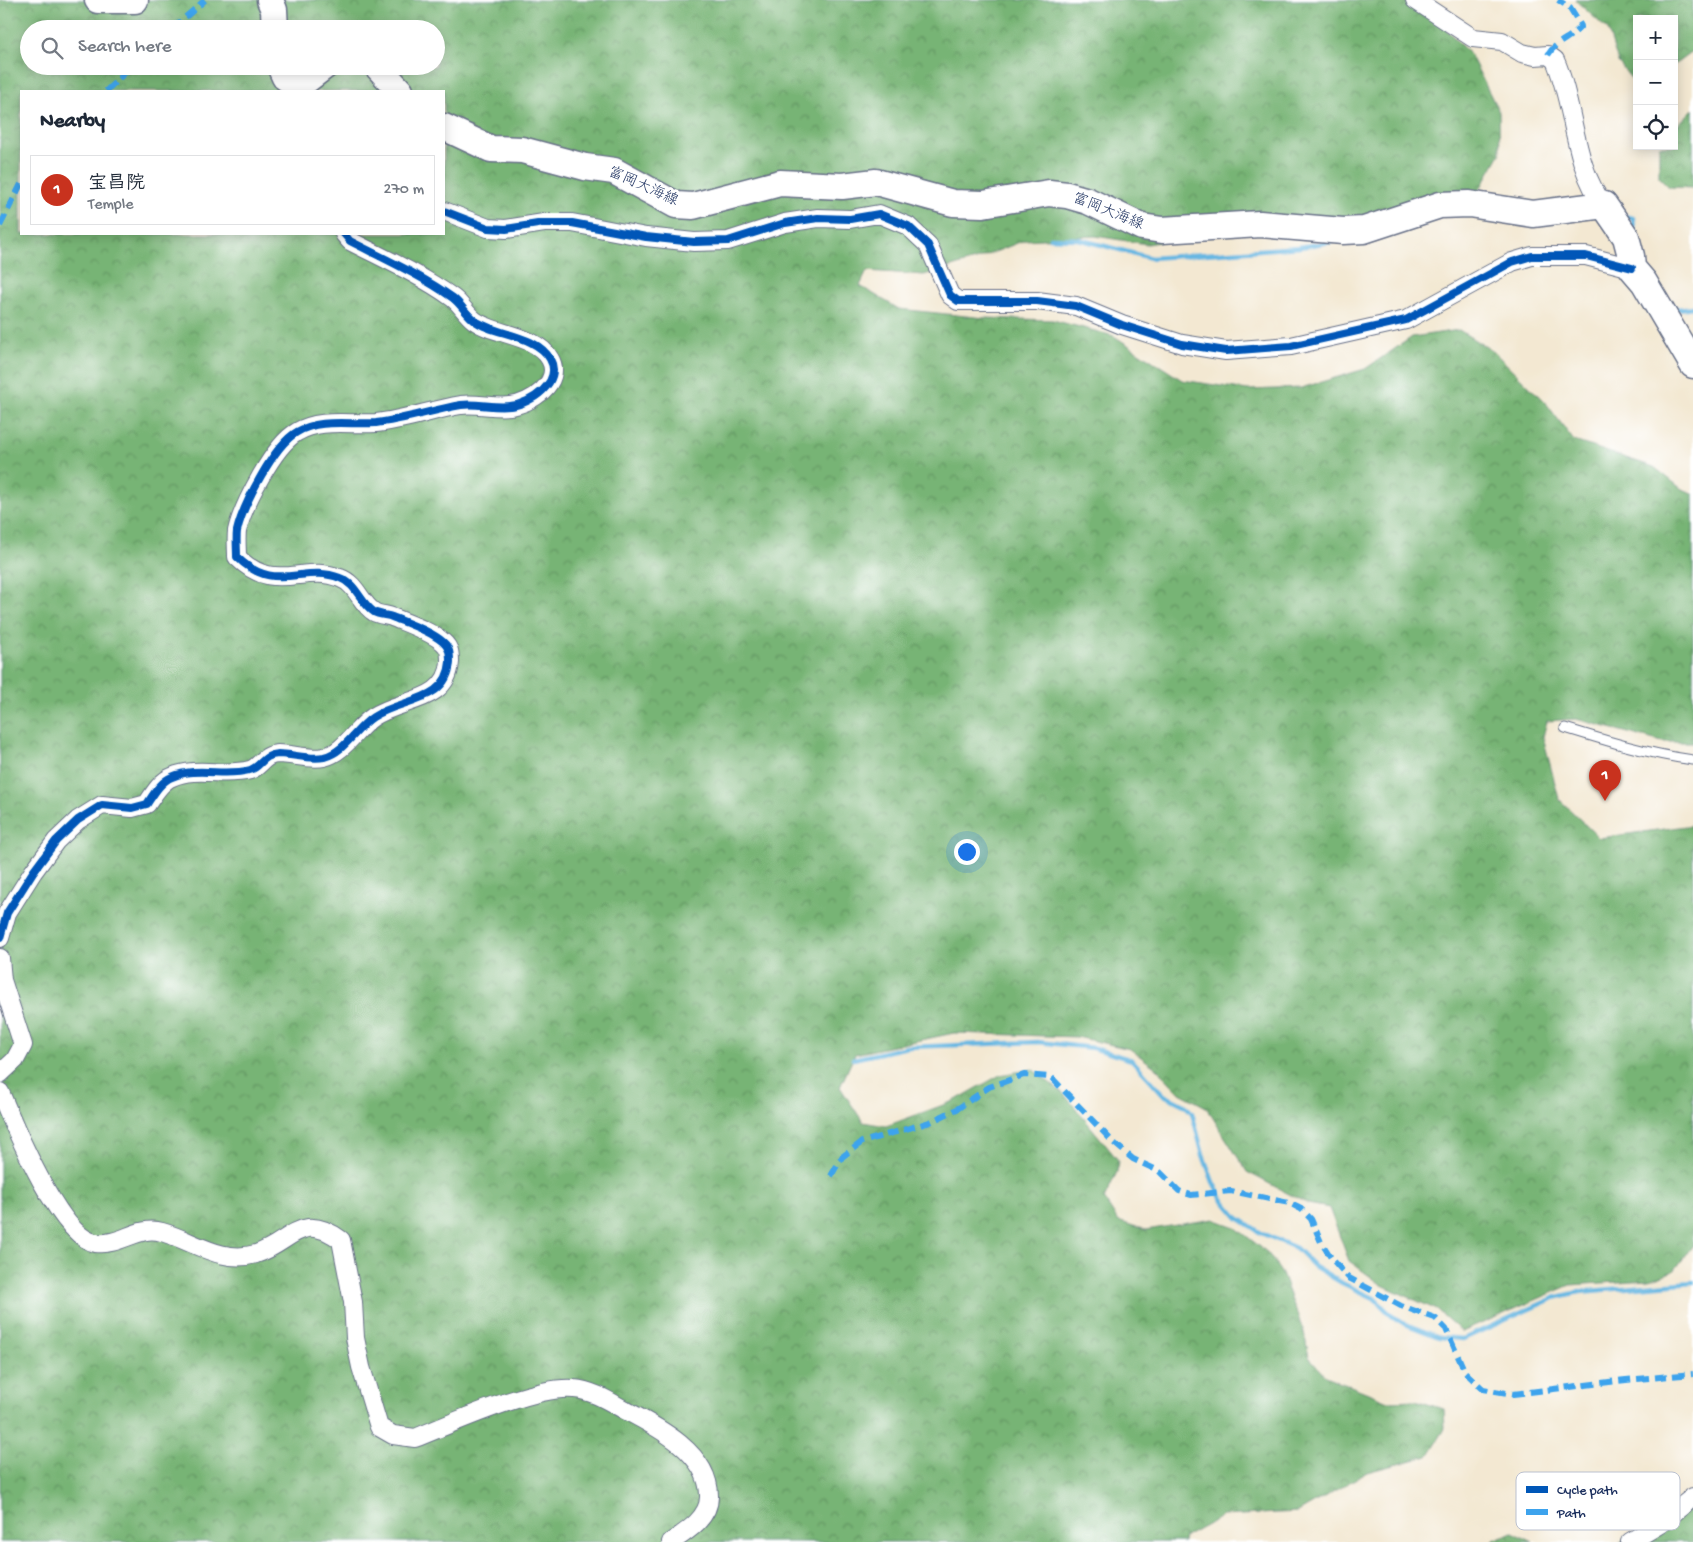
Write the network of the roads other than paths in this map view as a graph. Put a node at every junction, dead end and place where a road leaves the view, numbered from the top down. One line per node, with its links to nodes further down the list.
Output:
1 (98, 0): 2 (main road)
2 (135, 0)
3 (270, 0): 5 (main road)
4 (1415, 0): 12 (street)
5 (275, 20)
6 (284, 75): 7 (main road)
7 (313, 75)
8 (386, 75): 9 (main road)
9 (399, 90)
10 (445, 128): 12 (main road, 富岡大海線)
11 (445, 211): 14 (street)
12 (1609, 212): 14 (main road)
13 (345, 235): 18 (street)
14 (1632, 268): 15 (main road)
15 (1693, 364)
16 (1565, 728): 17 (lane)
17 (1693, 760)
18 (0, 938)
19 (0, 958): 20 (street)
20 (0, 1074)
21 (0, 1092): 25 (street)
22 (1693, 1498): 23 (street)
23 (1680, 1508)
24 (1650, 1530): 26 (street)
25 (671, 1542)
26 (1630, 1542)

